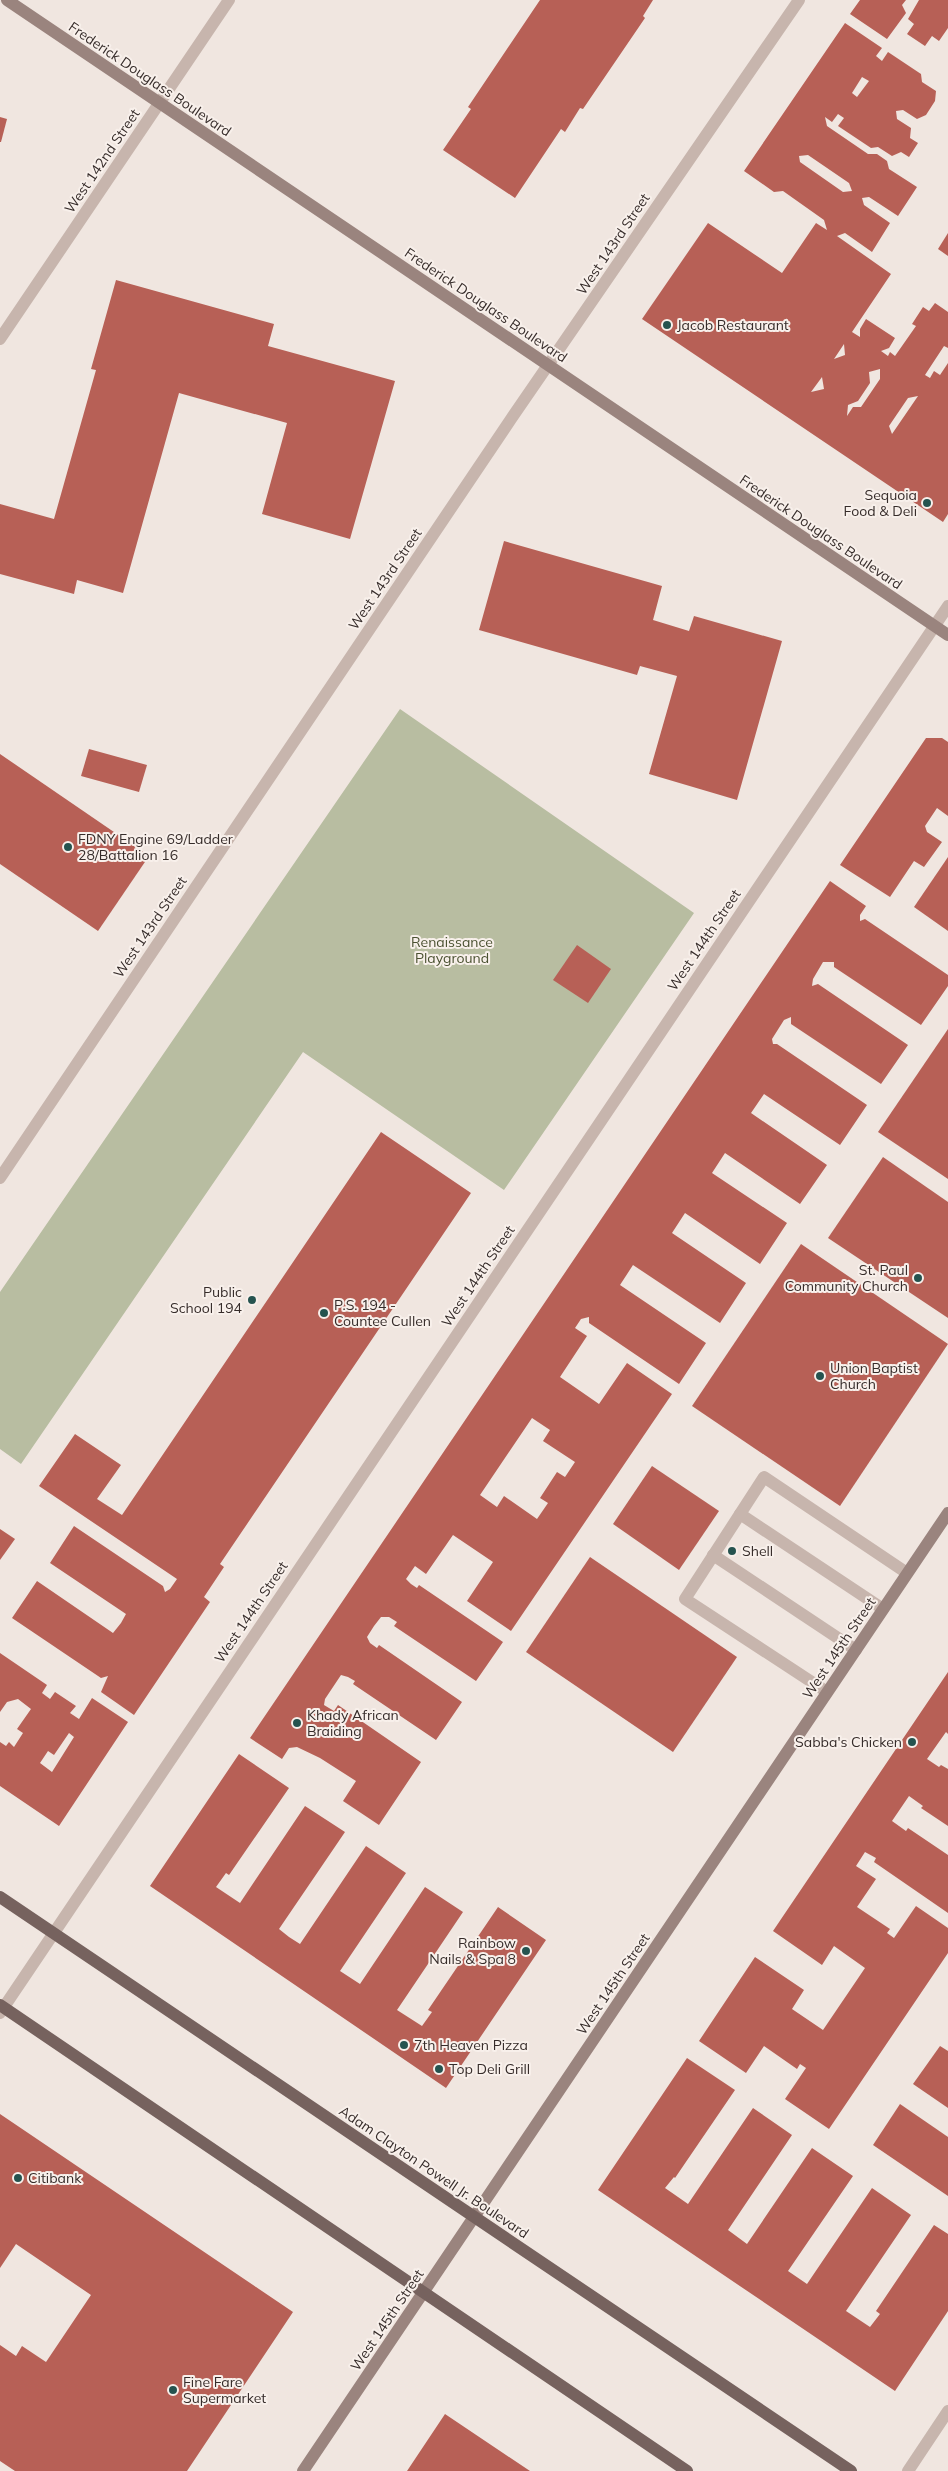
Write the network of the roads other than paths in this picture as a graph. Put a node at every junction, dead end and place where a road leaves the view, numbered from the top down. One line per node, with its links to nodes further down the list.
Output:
1 (7, 0): 4 (main road, Frederick Douglass Boulevard)
2 (229, 0): 4 (street, West 142nd Street)
3 (799, 0): 6 (street, West 143rd Street)
4 (159, 103): 5 (street, West 142nd Street); 6 (main road, Frederick Douglass Boulevard)
5 (0, 339)
6 (547, 366): 8 (main road, Frederick Douglass Boulevard); 10 (street, West 143rd Street)
7 (948, 606): 8 (street, West 144th Street)
8 (934, 626): 9 (main road, Frederick Douglass Boulevard); 19 (street, West 144th Street)
9 (948, 635)
10 (0, 1178)
11 (948, 1513): 14 (main road, West 145th Street)
12 (740, 1514): 13 (street); 14 (street); 15 (street)
13 (714, 1554): 16 (street); 17 (street)
14 (907, 1574): 15 (main road, West 145th Street)
15 (883, 1609): 16 (main road, West 145th Street)
16 (856, 1650): 17 (main road, West 145th Street)
17 (827, 1692): 21 (main road, West 145th Street)
18 (0, 1897): 19 (main road, Adam Clayton Powell Jr. Boulevard)
19 (53, 1933): 20 (street, West 144th Street); 21 (main road, Adam Clayton Powell Jr. Boulevard)
20 (1, 2008): 22 (main road)
21 (474, 2216): 22 (main road, West 145th Street); 26 (main road, Adam Clayton Powell Jr. Boulevard)
22 (423, 2293): 24 (main road, West 145th Street); 25 (main road)
23 (948, 2411): 27 (street)
24 (303, 2471)
25 (687, 2471)
26 (851, 2471)
27 (908, 2471)

